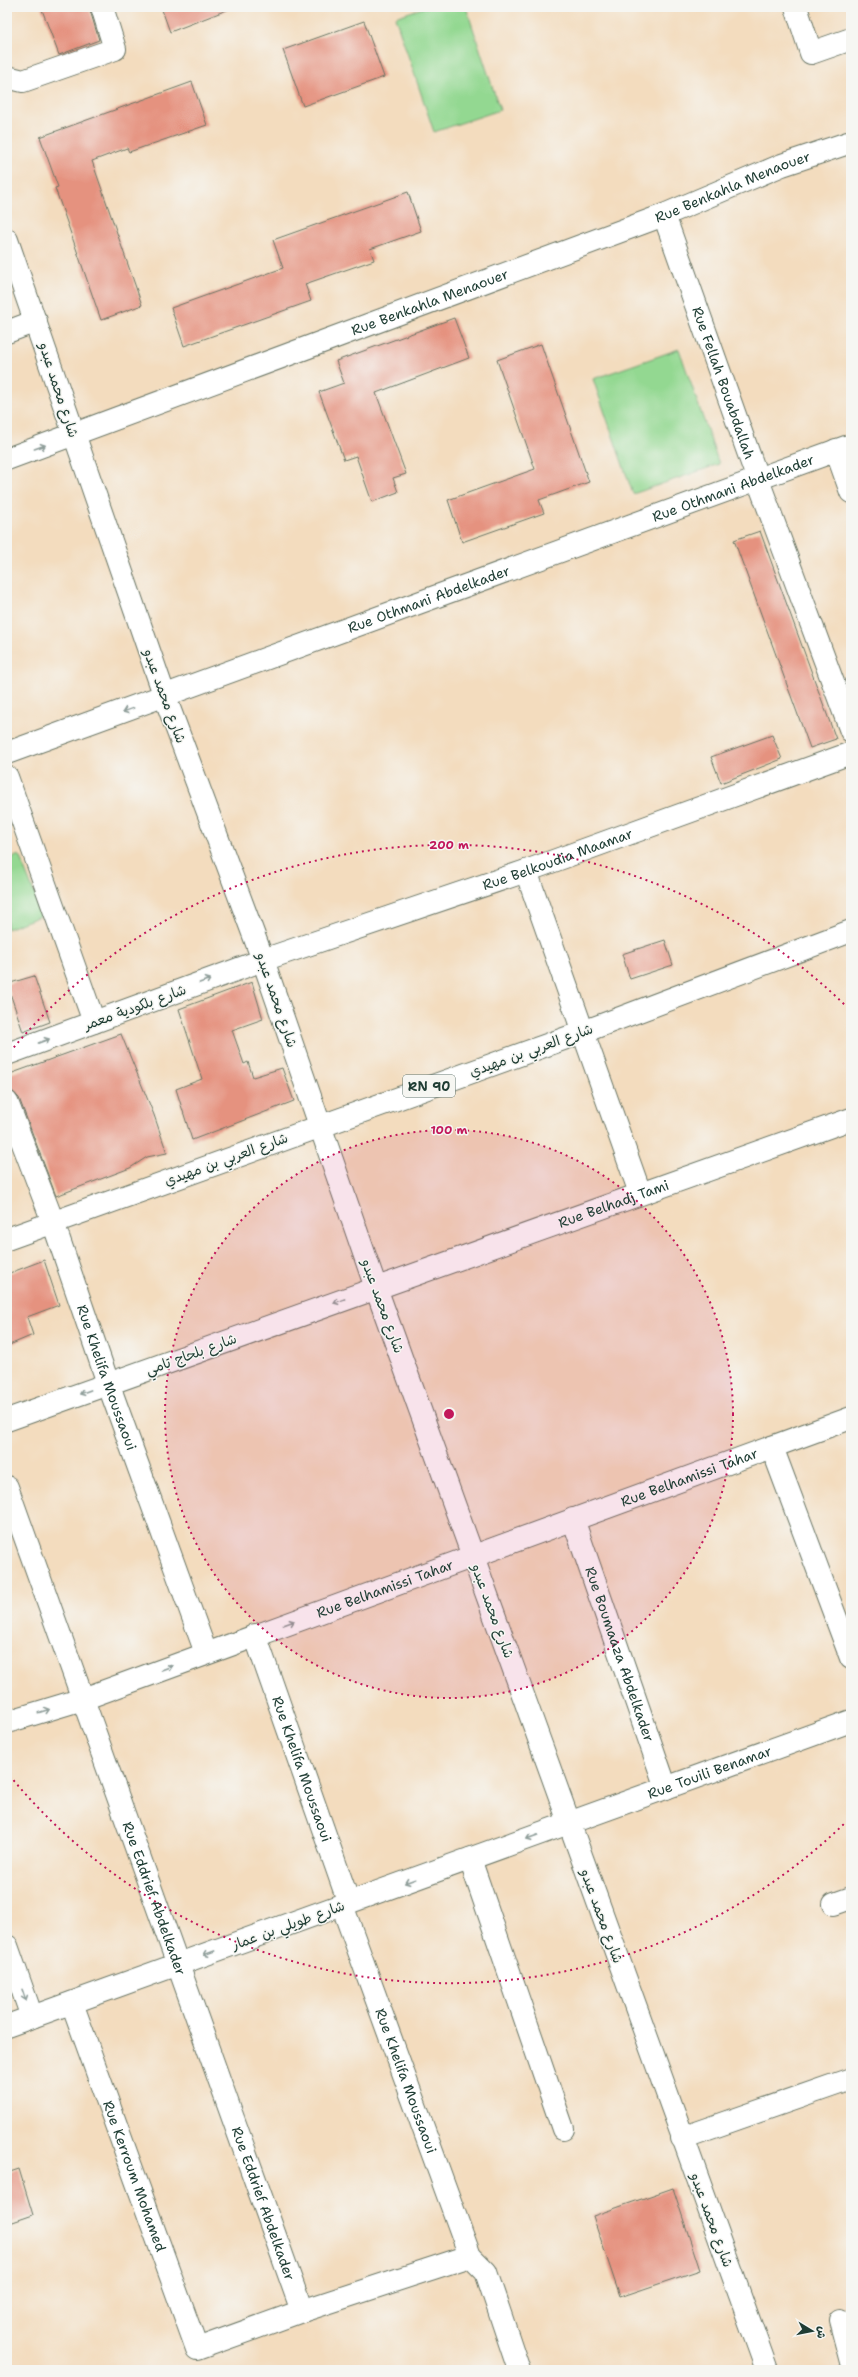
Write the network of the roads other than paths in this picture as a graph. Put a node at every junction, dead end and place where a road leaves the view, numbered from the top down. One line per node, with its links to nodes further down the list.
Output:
1 (102, 7): 4 (street)
2 (796, 7): 3 (street)
3 (851, 39)
4 (7, 77)
5 (851, 142): 6 (street, Rue Benkahla Menaouer)
6 (664, 215): 10 (street, Rue Benkahla Menaouer); 13 (street, Rue Fellah Bouabdallah)
7 (7, 240): 8 (street, شارع محمد عبدو)
8 (36, 321): 9 (street); 10 (street, شارع محمد عبدو)
9 (7, 332)
10 (73, 435): 12 (street, Rue Benkahla Menaouer, one-way to 10); 15 (street, شارع محمد عبدو)
11 (844, 447): 13 (street, Rue Othmani Abdelkader); 14 (street)
12 (7, 459)
13 (758, 480): 15 (street, Rue Othmani Abdelkader); 16 (street, Rue Fellah Bouabdallah)
14 (851, 492)
15 (165, 696): 17 (street, Rue Othmani Abdelkader, one-way to 17); 22 (street, شارع محمد عبدو)
16 (851, 730)
17 (7, 753)
18 (851, 754): 20 (street, Rue Belkoudia Maamar)
19 (7, 777): 23 (street)
20 (526, 871): 22 (street, Rue Belkoudia Maamar); 24 (street)
21 (851, 931): 24 (street, شارع العربي بن مهيدي / RN 90)
22 (263, 960): 23 (street, شارع بلكودية معمر, one-way to 22); 28 (street, شارع محمد عبدو)
23 (94, 1022): 25 (street, شارع بلكودية معمر, one-way to 23)
24 (583, 1032): 28 (street, شارع العربي بن مهيدي / RN 90); 29 (street)
25 (7, 1054)
26 (7, 1102): 30 (street, Rue Khelifa Moussaoui)
27 (851, 1119): 29 (street, Rue Belhadj Tami)
28 (320, 1124): 30 (street, شارع العربي بن مهيدي / RN 90); 32 (street, شارع محمد عبدو)
29 (640, 1193): 32 (street, Rue Belhadj Tami)
30 (53, 1222): 31 (street, شارع العربي بن مهيدي / RN 90); 33 (street, Rue Khelifa Moussaoui)
31 (7, 1239)
32 (376, 1288): 33 (street, شارع بلحاج تامي, one-way to 33); 39 (street, شارع محمد عبدو)
33 (108, 1383): 35 (street, شارع بلحاج تامي, one-way to 35); 41 (street, Rue Khelifa Moussaoui)
34 (851, 1418): 36 (street, Rue Belhamissi Tahar)
35 (7, 1420)
36 (772, 1447): 38 (street, Rue Belhamissi Tahar); 42 (street)
37 (7, 1487): 43 (street, Rue Eddrief Abdelkader)
38 (574, 1519): 39 (street, Rue Belhamissi Tahar); 46 (street, Rue Boumaaza Abdelkader)
39 (474, 1555): 40 (street, Rue Belhamissi Tahar, one-way to 39); 47 (street, شارع محمد عبدو)
40 (255, 1635): 41 (street, Rue Belhamissi Tahar); 49 (street, Rue Khelifa Moussaoui)
41 (206, 1653): 43 (street, Rue Belhamissi Tahar, one-way to 41)
42 (851, 1658)
43 (83, 1698): 45 (street, Rue Belhamissi Tahar, one-way to 43); 51 (street, Rue Eddrief Abdelkader)
44 (851, 1721): 46 (street, Rue Touili Benamar)
45 (7, 1722)
46 (666, 1788): 47 (street, Rue Touili Benamar)
47 (569, 1824): 48 (street, شارع طويلي بن عمار, one-way to 48); 57 (street, شارع محمد عبدو)
48 (470, 1859): 49 (street, شارع طويلي بن عمار, one-way to 49); 56 (street)
49 (346, 1904): 51 (street, شارع طويلي بن عمار, one-way to 51); 58 (street, Rue Khelifa Moussaoui)
50 (7, 1946): 53 (street, one-way to 53)
51 (177, 1965): 52 (street, شارع طويلي بن عمار); 59 (street, Rue Eddrief Abdelkader)
52 (72, 2003): 53 (street, شارع طويلي بن عمار); 59 (street, Rue Kerroum Mohamed)
53 (32, 2017): 54 (street, شارع طويلي بن عمار)
54 (7, 2026)
55 (851, 2079): 57 (street)
56 (563, 2128)
57 (682, 2138): 63 (street, شارع محمد عبدو)
58 (470, 2256): 59 (street); 62 (street)
59 (302, 2311)
60 (840, 2320): 61 (street)
61 (851, 2362)
62 (520, 2370)
63 (767, 2370)

